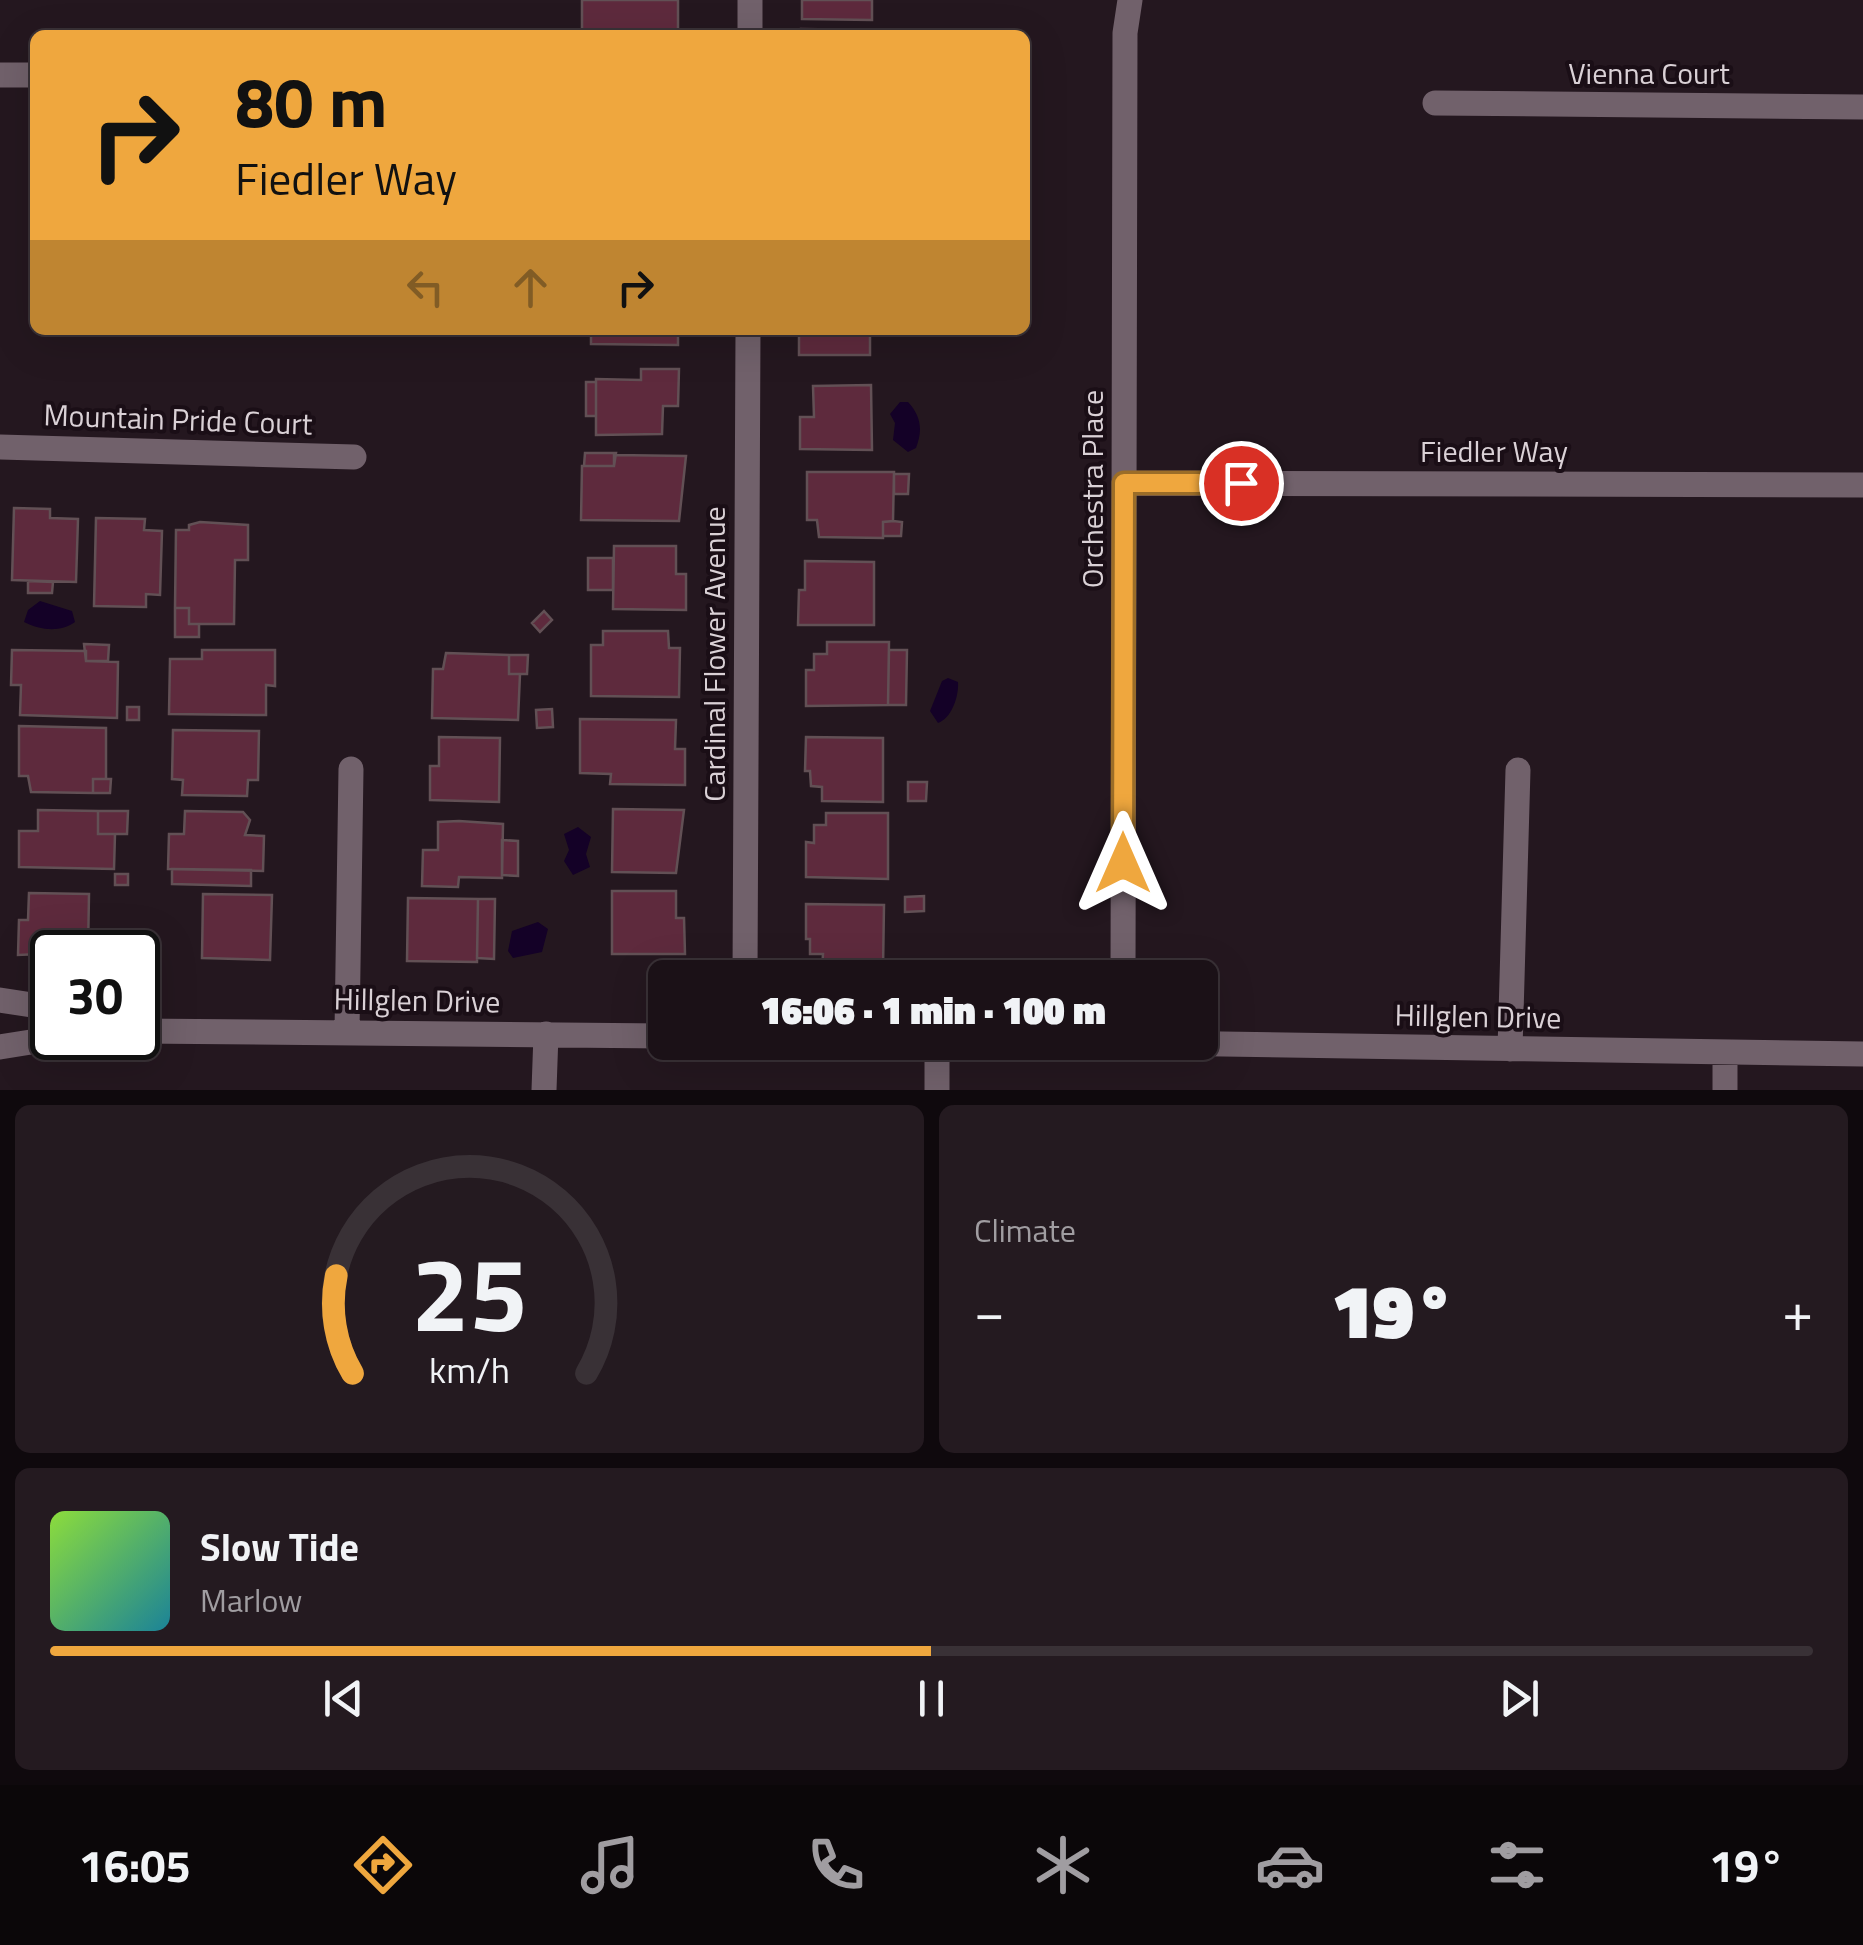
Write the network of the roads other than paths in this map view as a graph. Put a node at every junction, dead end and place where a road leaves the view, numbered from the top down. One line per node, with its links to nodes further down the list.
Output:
1 (750, 0): 3 (street)
2 (1130, 0): 11 (street, Orchestra Place)
3 (750, 30)
4 (0, 74): 5 (street)
5 (30, 76)
6 (1435, 104): 7 (street, Vienna Court)
7 (1863, 107)
8 (748, 335): 15 (street, Cardinal Flower Avenue)
9 (0, 447): 10 (street, Mountain Pride Court)
10 (354, 457)
11 (1124, 483): 12 (street, Fiedler Way); 16 (street, Orchestra Place)
12 (1863, 485)
13 (351, 769): 22 (street)
14 (1518, 770): 28 (street)
15 (745, 960)
16 (1123, 960)
17 (0, 1000): 18 (street)
18 (30, 1005)
19 (160, 1027): 20 (street, Hillglen Drive)
20 (169, 1028): 21 (street, Hillglen Drive); 22 (street, Hillglen Drive)
21 (160, 1029)
22 (348, 1031): 23 (street, Hillglen Drive)
23 (546, 1034): 24 (street, Hillglen Drive); 32 (street)
24 (648, 1036)
25 (30, 1042): 27 (street)
26 (1218, 1044): 28 (street, Hillglen Drive)
27 (0, 1047)
28 (1510, 1049): 29 (street, Hillglen Drive)
29 (1725, 1052): 30 (street, Hillglen Drive); 34 (street)
30 (1863, 1054)
31 (938, 1060): 33 (street)
32 (544, 1090)
33 (937, 1090)
34 (1725, 1090)

